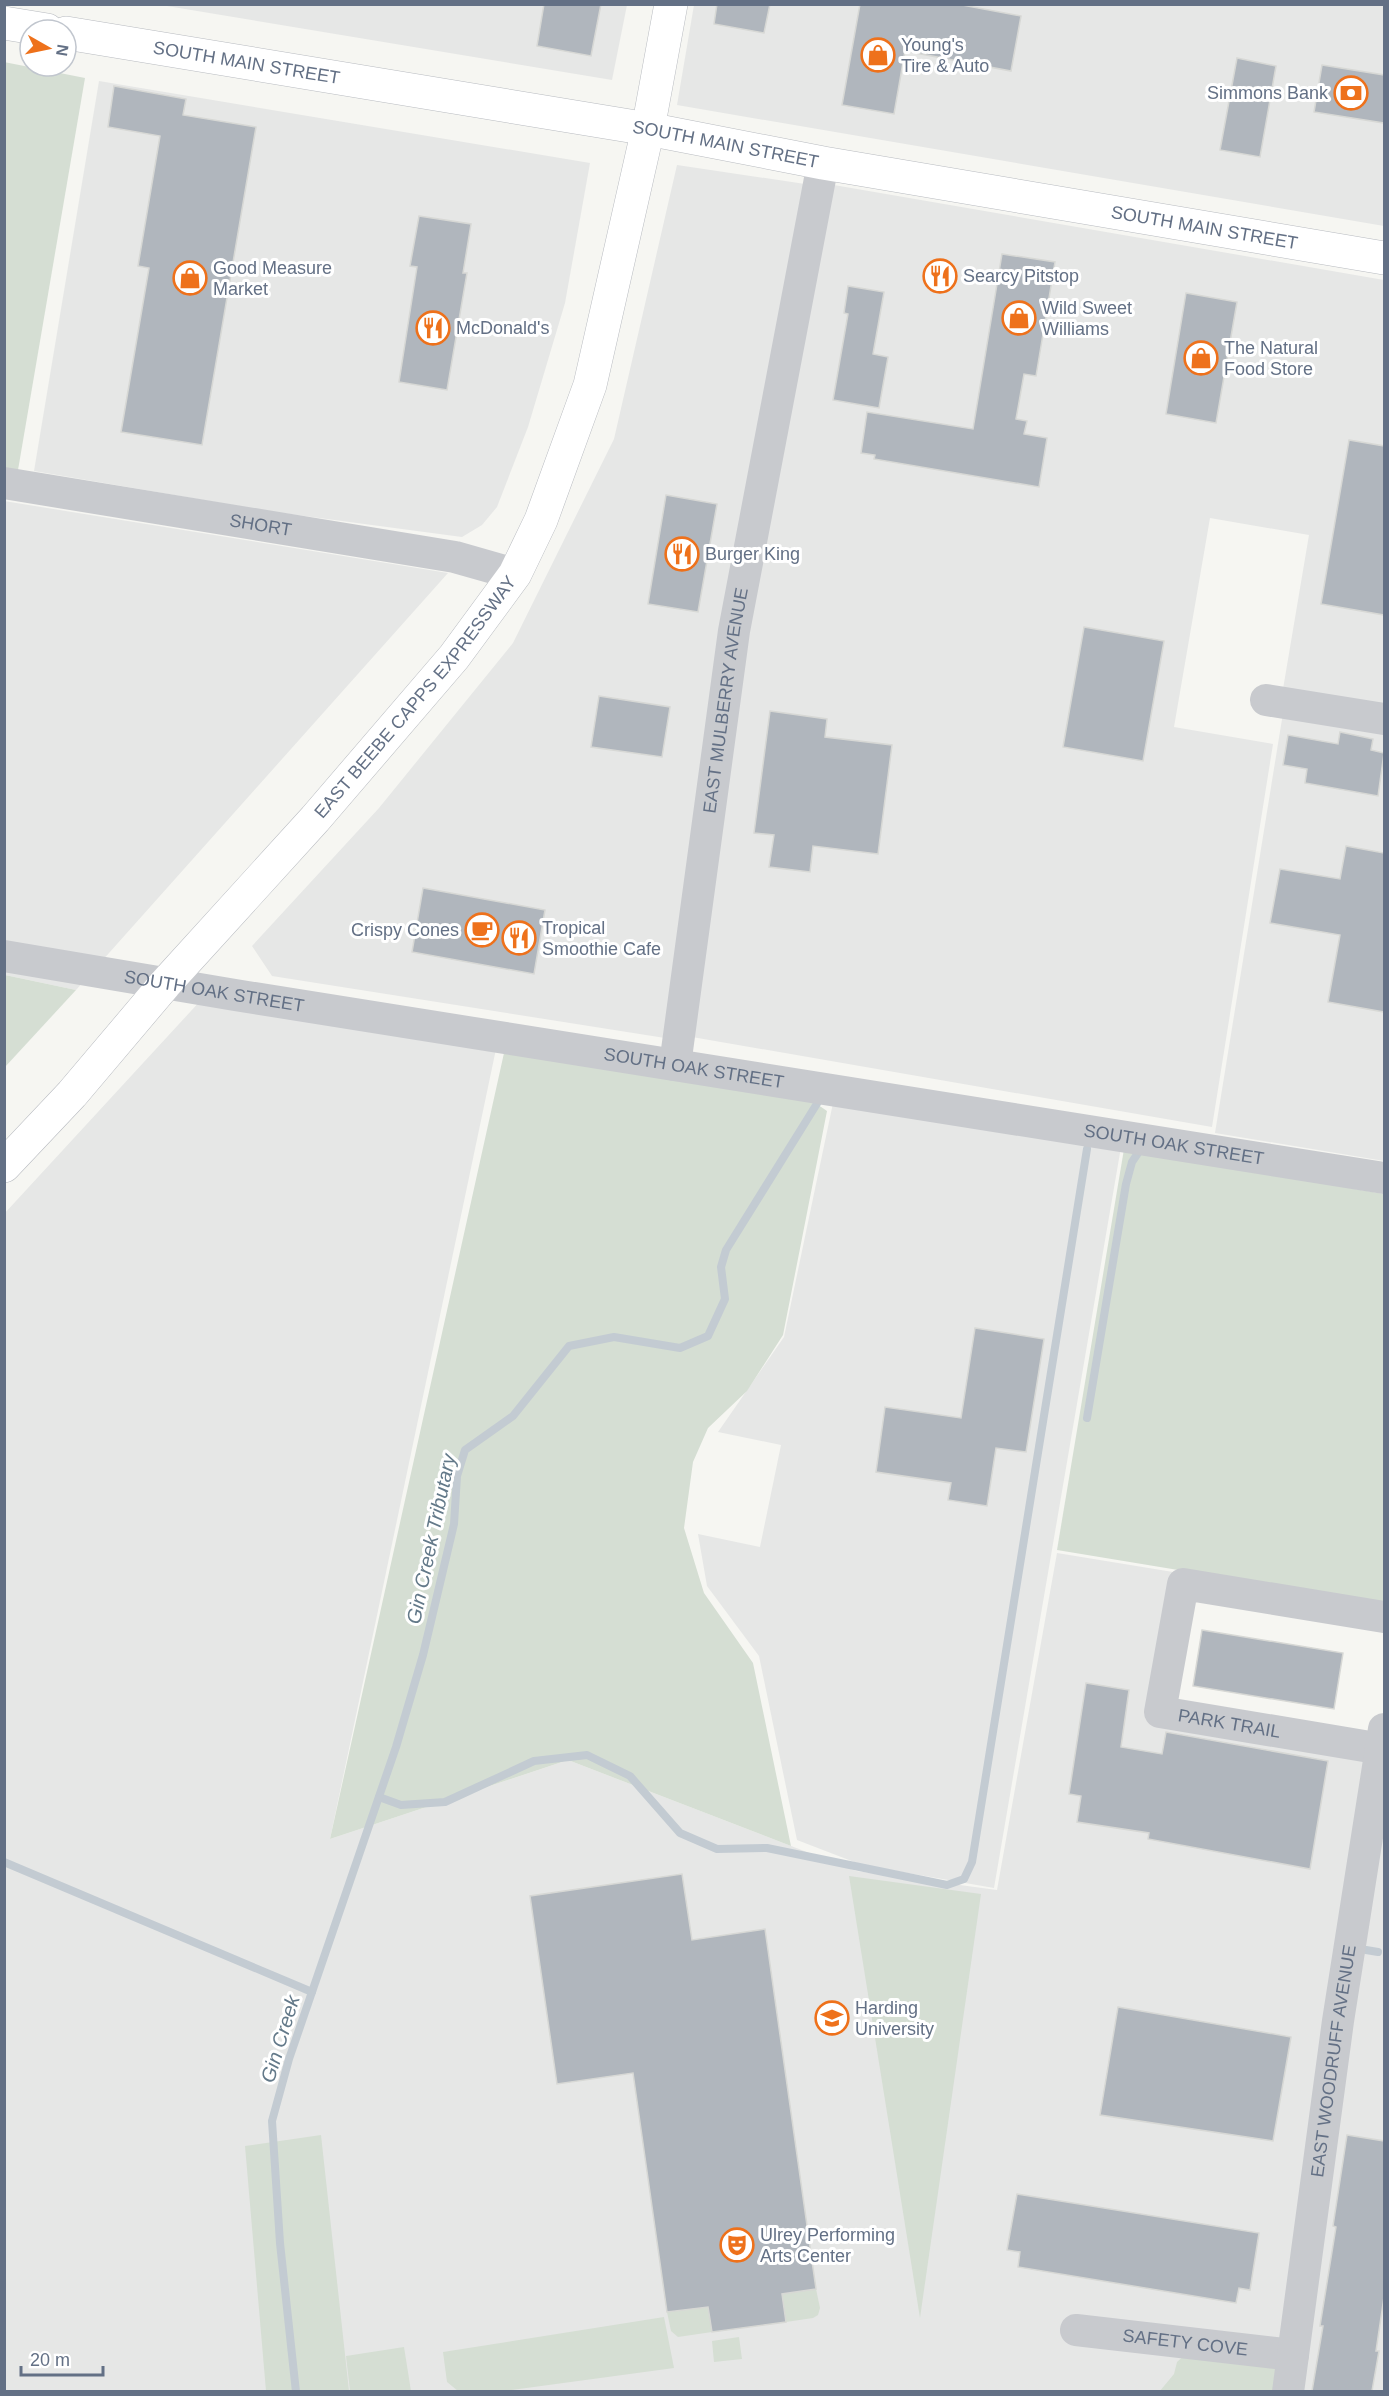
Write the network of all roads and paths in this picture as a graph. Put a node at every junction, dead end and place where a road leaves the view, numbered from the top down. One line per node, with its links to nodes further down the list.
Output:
1 (672, 4): 3 (main road, EAST BEEBE CAPPS EXPRESSWAY)
2 (78, 35): 3 (main road, SOUTH MAIN STREET)
3 (648, 129): 4 (main road, SOUTH MAIN STREET); 7 (main road, EAST BEEBE CAPPS EXPRESSWAY)
4 (823, 163): 5 (main road, SOUTH MAIN STREET); 12 (street, EAST MULBERRY AVENUE)
5 (1384, 258)
6 (4, 483): 7 (street, SHORT)
7 (515, 574): 11 (main road, EAST BEEBE CAPPS EXPRESSWAY)
8 (1266, 700): 9 (street)
9 (1384, 719)
10 (4, 956): 11 (street, SOUTH OAK STREET)
11 (165, 984): 12 (street, SOUTH OAK STREET); 13 (main road, EAST BEEBE CAPPS EXPRESSWAY)
12 (675, 1065): 14 (street, SOUTH OAK STREET)
13 (4, 1166)
14 (1384, 1178)
15 (1384, 1617): 16 (street, PARK TRAIL)
16 (1383, 1747): 18 (street, EAST WOODRUFF AVENUE)
17 (1077, 2330): 18 (street, SAFETY COVE)
18 (1293, 2355): 19 (street, EAST WOODRUFF AVENUE)
19 (1288, 2391)

